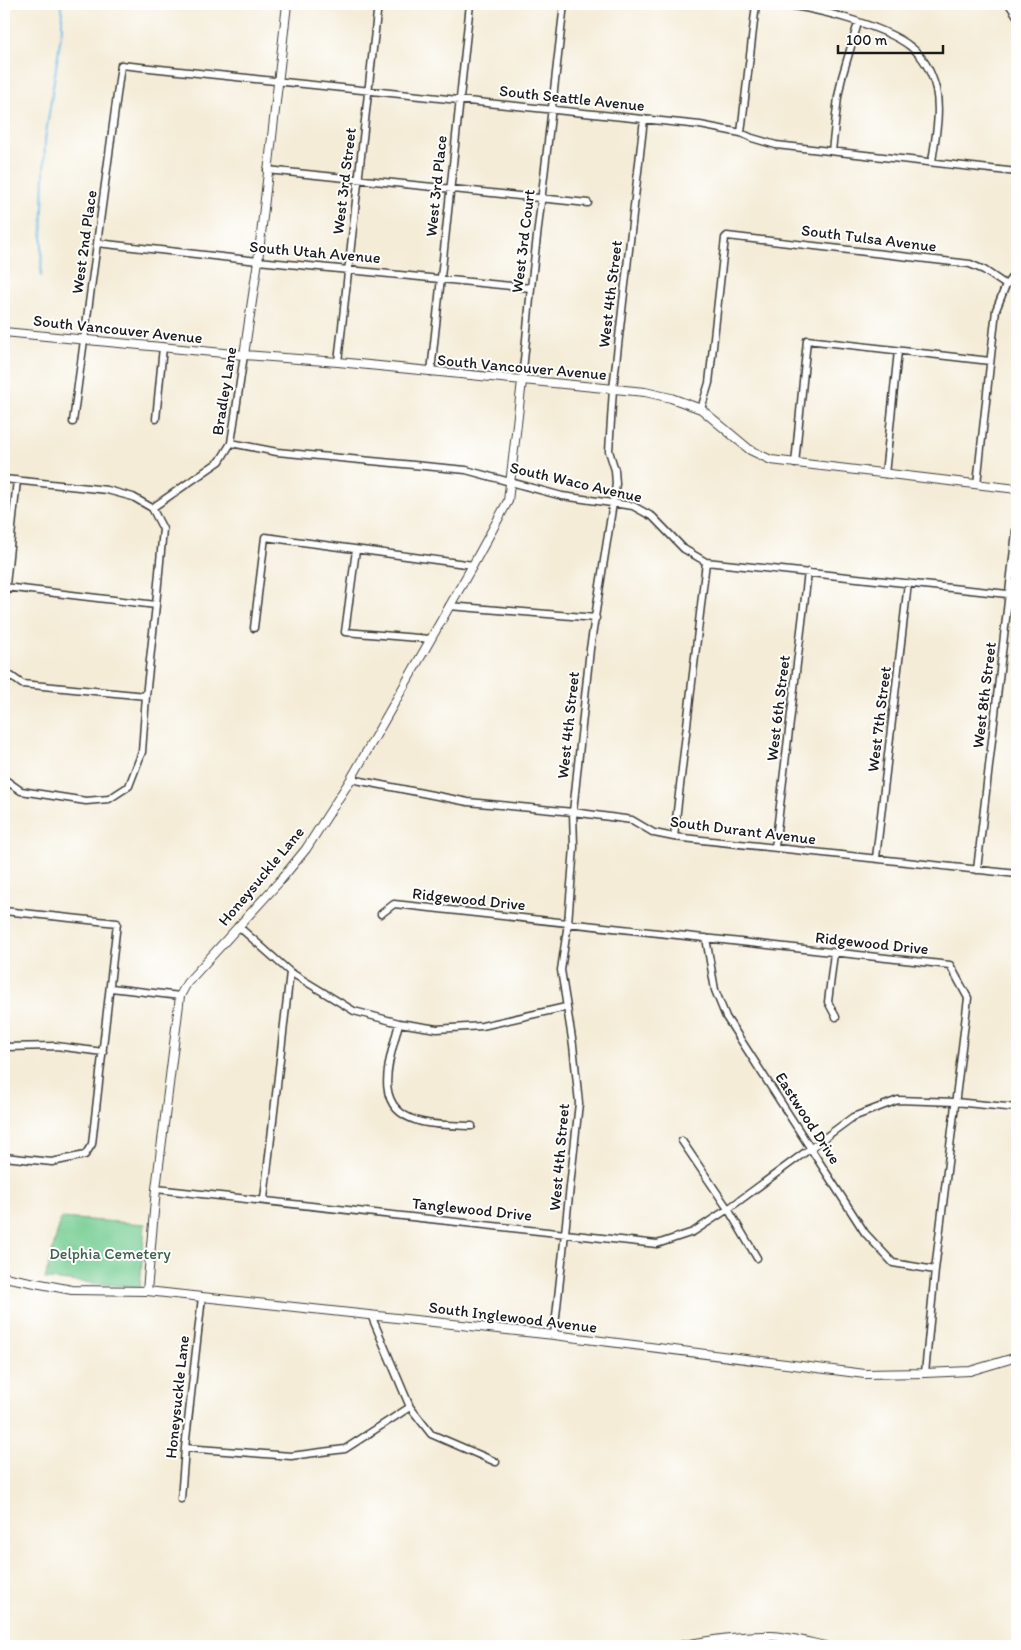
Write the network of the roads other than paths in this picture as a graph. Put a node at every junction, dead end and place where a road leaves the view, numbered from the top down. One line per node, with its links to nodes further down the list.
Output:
1 (286, 4): 11 (street, Bradley Lane)
2 (378, 4): 12 (street, West 3rd Street)
3 (470, 4): 13 (street, West 3rd Place)
4 (564, 4): 14 (street, West 3rd Court)
5 (756, 4): 16 (street)
6 (774, 4): 9 (street)
7 (1009, 4): 8 (street)
8 (1017, 16)
9 (858, 23): 17 (street); 18 (street)
10 (121, 65): 11 (street, South Seattle Avenue); 25 (street, West 2nd Place)
11 (278, 80): 12 (street, South Seattle Avenue); 19 (street, Bradley Lane)
12 (368, 90): 13 (street, South Seattle Avenue); 21 (street, West 3rd Street)
13 (459, 99): 14 (street, South Seattle Avenue); 22 (street, West 3rd Place)
14 (552, 110): 15 (street, South Seattle Avenue); 23 (street, West 3rd Court)
15 (644, 119): 16 (street, South Seattle Avenue); 41 (street, West 4th Street)
16 (741, 133): 17 (street, South Seattle Avenue)
17 (832, 151): 18 (street, South Seattle Avenue)
18 (932, 162): 20 (street, South Seattle Avenue)
19 (267, 170): 21 (street); 26 (street, Bradley Lane)
20 (1017, 172)
21 (358, 179): 22 (street); 27 (street, West 3rd Street)
22 (449, 189): 23 (street); 29 (street, West 3rd Place)
23 (542, 198): 24 (street); 31 (street, West 3rd Court)
24 (588, 203)
25 (97, 242): 26 (street, South Utah Avenue); 33 (street, West 2nd Place)
26 (258, 261): 27 (street, South Utah Avenue); 36 (street, Bradley Lane)
27 (347, 268): 29 (street, South Utah Avenue); 38 (street, West 3rd Street)
28 (1017, 270): 30 (street)
29 (440, 278): 31 (street, South Utah Avenue); 39 (street, West 3rd Place)
30 (1006, 285): 37 (street); 42 (street, South Tulsa Avenue)
31 (531, 288): 40 (street, West 3rd Court)
32 (4, 332): 33 (street, South Vancouver Avenue)
33 (84, 339): 34 (street, South Vancouver Avenue); 44 (street, West 2nd Place)
34 (163, 347): 36 (street, South Vancouver Avenue); 43 (street)
35 (898, 351): 37 (street); 46 (street); 47 (street)
36 (244, 355): 38 (street, South Vancouver Avenue); 45 (street, Bradley Lane)
37 (990, 361): 51 (street)
38 (338, 362): 39 (street, South Vancouver Avenue)
39 (430, 372): 40 (street, South Vancouver Avenue)
40 (522, 381): 41 (street, South Vancouver Avenue); 50 (street, West 3rd Court)
41 (613, 389): 42 (street, South Vancouver Avenue); 53 (street, West 4th Street)
42 (701, 409): 46 (street, South Vancouver Avenue)
43 (156, 419)
44 (73, 422)
45 (231, 443): 50 (street, South Waco Avenue); 54 (street, Bradley Lane)
46 (795, 464): 47 (street, South Vancouver Avenue)
47 (885, 474): 51 (street, South Vancouver Avenue)
48 (4, 479): 49 (street)
49 (17, 480): 54 (street); 61 (street)
50 (510, 482): 53 (street, South Waco Avenue); 58 (street, Honeysuckle Lane)
51 (977, 484): 52 (street, South Vancouver Avenue)
52 (1017, 489)
53 (614, 504): 57 (street, South Waco Avenue); 67 (street, West 4th Street)
54 (152, 508): 65 (street)
55 (1017, 523): 62 (street, West 8th Street)
56 (356, 550): 58 (street); 68 (street); 69 (street)
57 (706, 562): 59 (street, South Waco Avenue); 75 (street)
58 (473, 565): 66 (street, Honeysuckle Lane)
59 (808, 572): 60 (street, South Waco Avenue); 76 (street, West 6th Street)
60 (908, 583): 62 (street, South Waco Avenue); 77 (street, West 7th Street)
61 (6, 587): 64 (street); 65 (street)
62 (1009, 594): 63 (street, South Waco Avenue); 78 (street, West 8th Street)
63 (1017, 595)
64 (4, 604)
65 (156, 605): 71 (street)
66 (449, 606): 67 (street); 69 (street, Honeysuckle Lane)
67 (596, 618): 74 (street, West 4th Street)
68 (254, 628)
69 (430, 639): 73 (street, Honeysuckle Lane)
70 (4, 671): 71 (street)
71 (146, 696): 72 (street)
72 (4, 779)
73 (351, 779): 74 (street, South Durant Avenue); 83 (street, Honeysuckle Lane)
74 (572, 812): 75 (street, South Durant Avenue); 82 (street, West 4th Street)
75 (674, 837): 76 (street, South Durant Avenue)
76 (775, 848): 77 (street, South Durant Avenue)
77 (876, 858): 78 (street, South Durant Avenue)
78 (977, 870): 79 (street, South Durant Avenue)
79 (1017, 874)
80 (4, 911): 87 (street)
81 (381, 914): 82 (street, Ridgewood Drive)
82 (568, 923): 84 (street, Ridgewood Drive); 89 (street, West 4th Street)
83 (238, 926): 86 (street); 88 (street, Honeysuckle Lane)
84 (706, 938): 85 (street, Ridgewood Drive); 98 (street, Eastwood Drive)
85 (834, 953): 90 (street); 94 (street, Ridgewood Drive)
86 (290, 972): 91 (street); 101 (street)
87 (111, 988): 88 (street); 93 (street)
88 (180, 996): 100 (street, Honeysuckle Lane)
89 (566, 1007): 91 (street); 103 (street, West 4th Street)
90 (836, 1017)
91 (399, 1023): 96 (street)
92 (4, 1047): 93 (street)
93 (102, 1052): 99 (street)
94 (955, 1102): 95 (street, Tanglewood Drive); 98 (street, Tanglewood Drive); 105 (street, Ridgewood Drive)
95 (1017, 1108)
96 (472, 1126)
97 (682, 1141): 102 (street)
98 (811, 1148): 102 (street, Tanglewood Drive); 105 (street, Eastwood Drive)
99 (4, 1157)
100 (156, 1189): 101 (street, Tanglewood Drive); 107 (street, Honeysuckle Lane)
101 (264, 1200): 103 (street, Tanglewood Drive)
102 (728, 1209): 103 (street, Tanglewood Drive); 104 (street)
103 (566, 1233): 110 (street, West 4th Street)
104 (757, 1258)
105 (935, 1270): 112 (street, Ridgewood Drive)
106 (4, 1277): 107 (street, South Inglewood Avenue)
107 (146, 1291): 108 (street, South Inglewood Avenue)
108 (202, 1297): 109 (street, South Inglewood Avenue); 114 (street, Honeysuckle Lane)
109 (371, 1315): 110 (street, South Inglewood Avenue); 113 (street)
110 (554, 1335): 112 (street, South Inglewood Avenue)
111 (1017, 1357): 112 (street, South Inglewood Avenue)
112 (925, 1373)
113 (410, 1407): 114 (street); 115 (street)
114 (185, 1448): 116 (street, Honeysuckle Lane)
115 (496, 1462)
116 (182, 1499)
117 (679, 1646): 118 (street)
118 (825, 1646)

